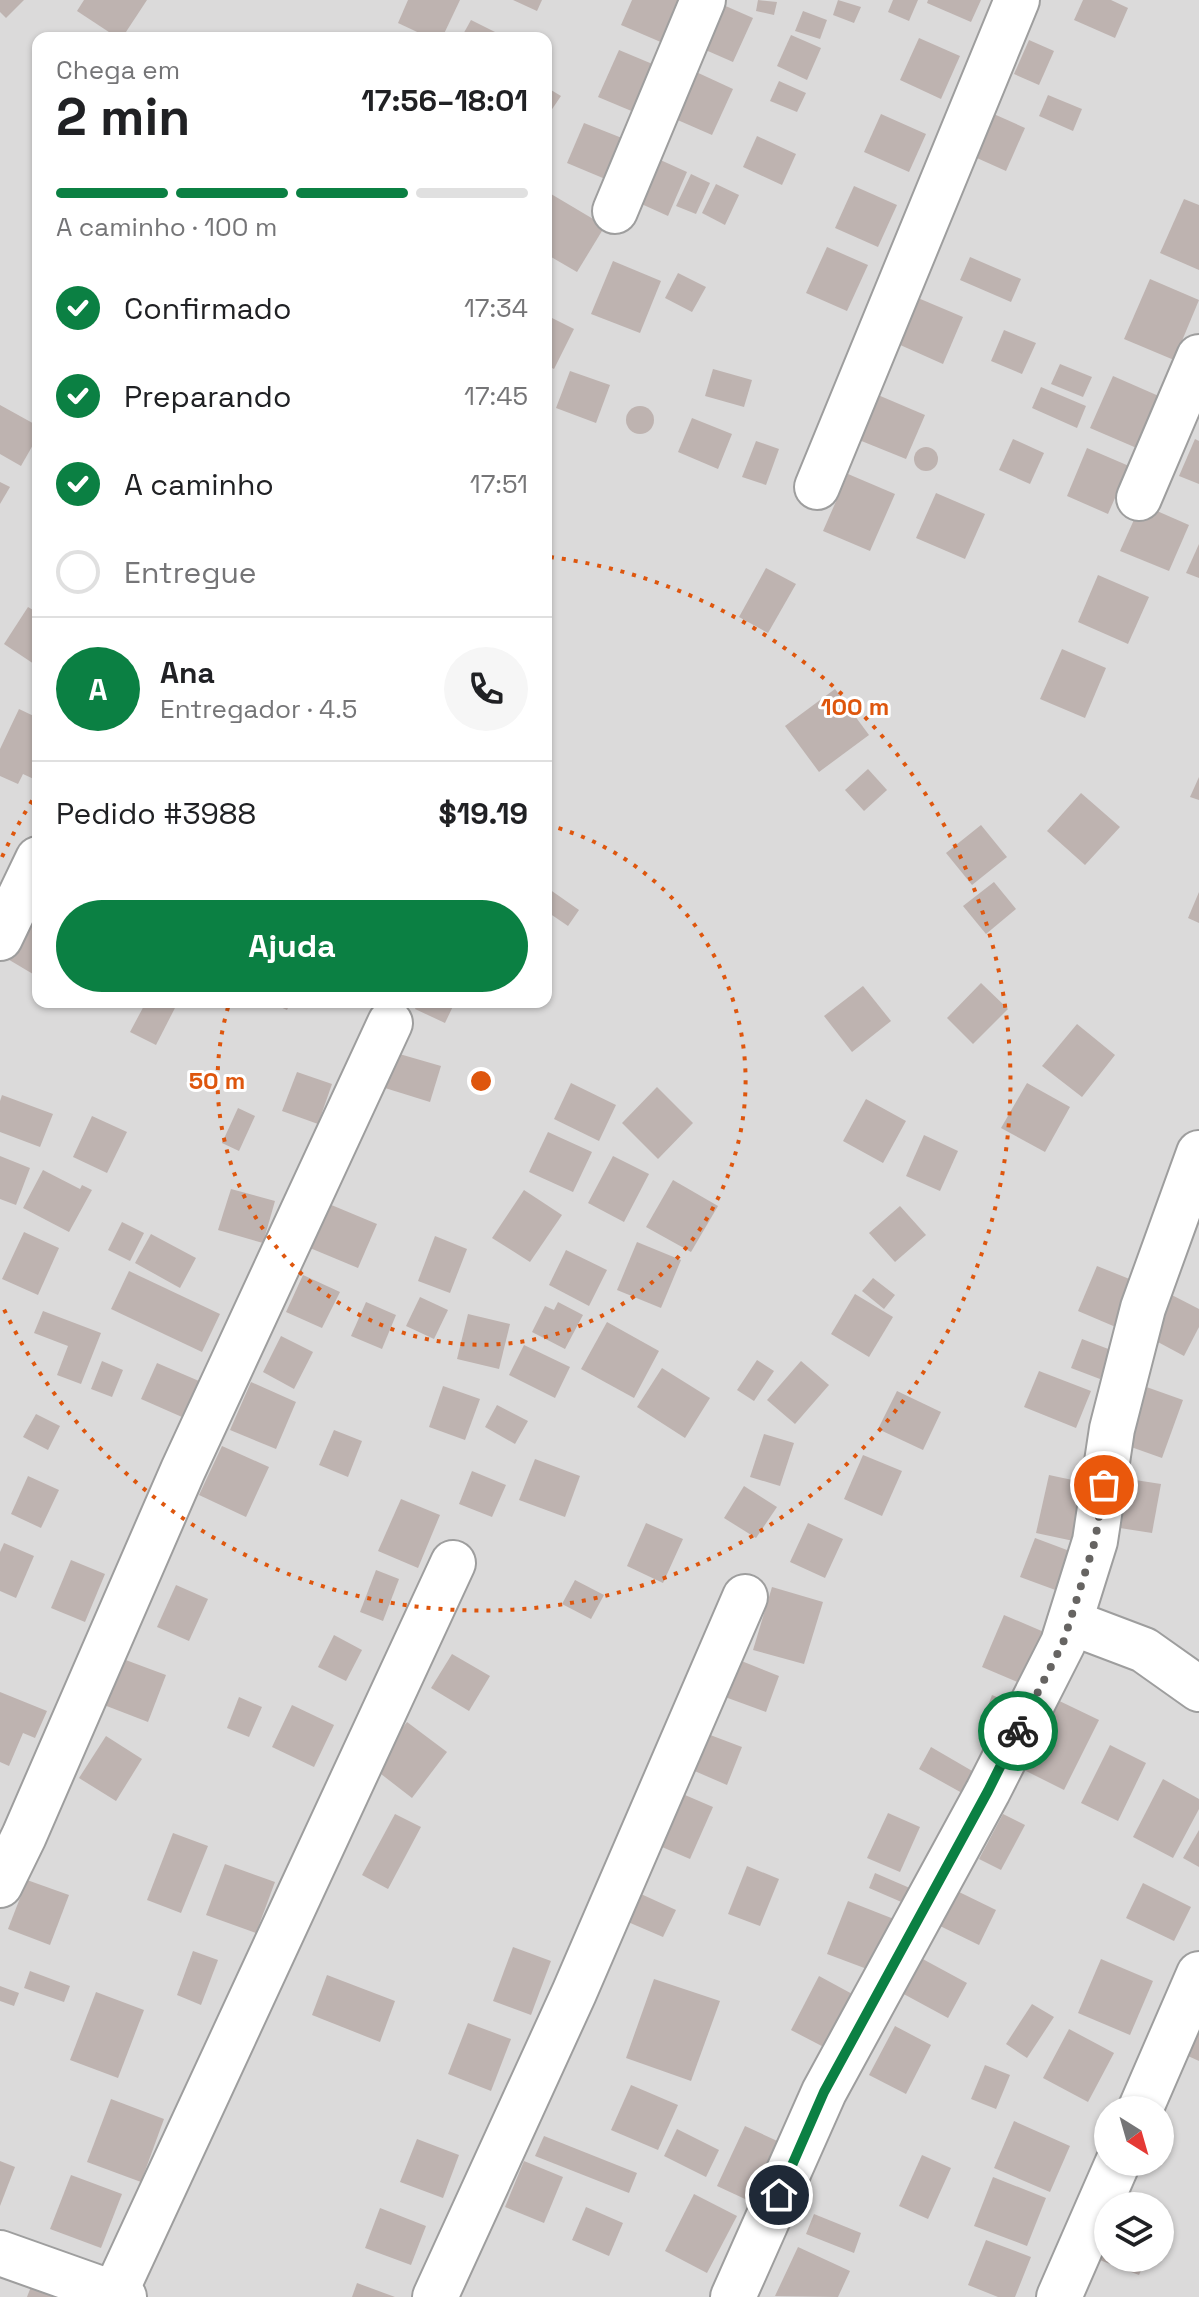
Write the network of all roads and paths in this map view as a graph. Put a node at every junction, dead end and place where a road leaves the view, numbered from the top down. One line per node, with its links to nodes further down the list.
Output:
1 (703, 0): 3 (street)
2 (1017, 0): 5 (street)
3 (615, 211)
4 (1199, 357): 6 (street)
5 (817, 487)
6 (1139, 498)
7 (32, 871): 8 (street)
8 (0, 938)
9 (390, 1023): 15 (street)
10 (1199, 1153): 13 (street)
11 (453, 1563): 20 (street)
12 (745, 1597): 21 (street)
13 (1070, 1622): 14 (street); 22 (street)
14 (1199, 1689)
15 (0, 1885)
16 (1199, 1974): 17 (street)
17 (1146, 2096)
18 (1112, 2176): 23 (street)
19 (0, 2253): 20 (street)
20 (117, 2296)
21 (435, 2297)
22 (733, 2297)
23 (1059, 2297)

